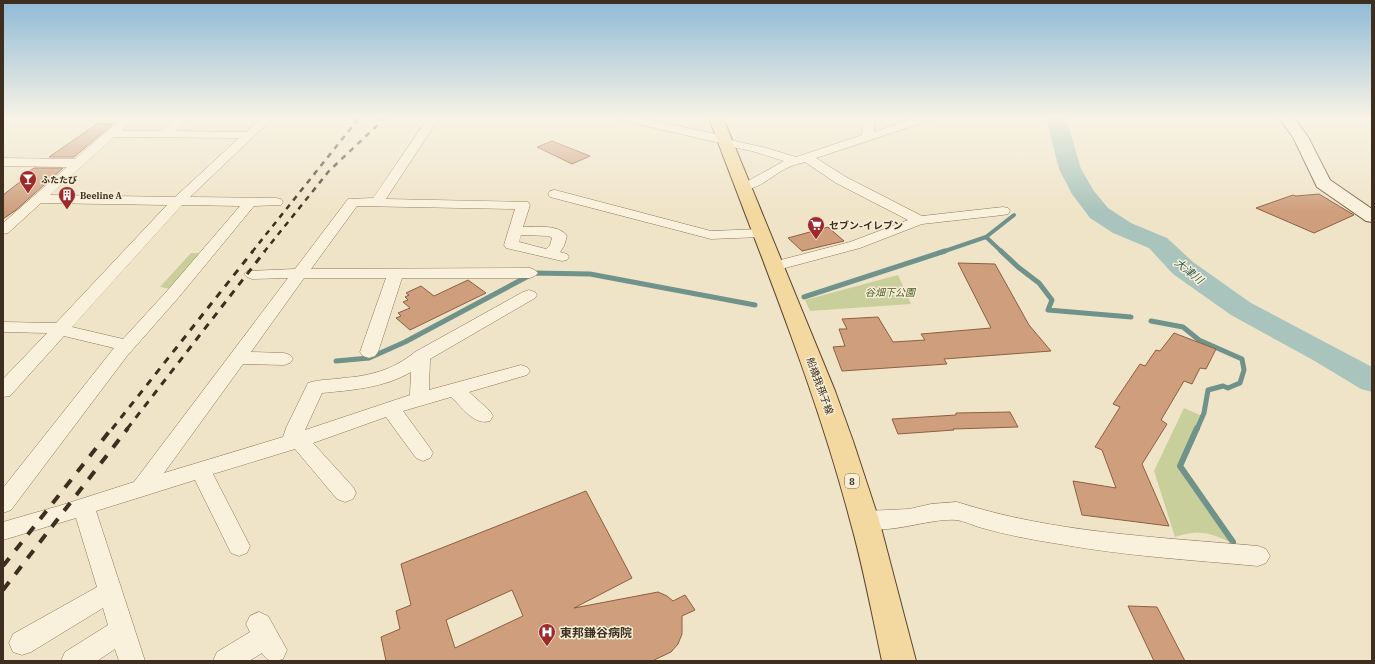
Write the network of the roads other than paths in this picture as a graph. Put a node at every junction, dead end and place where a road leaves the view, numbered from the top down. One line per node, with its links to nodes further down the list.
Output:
1 (94, 149): 10 (street)
2 (233, 149): 14 (street)
3 (413, 149): 17 (street)
4 (729, 149): 11 (main road, 船橋我孫子線 / 8)
5 (759, 149): 8 (street)
6 (833, 149): 8 (street)
7 (1306, 149): 19 (street)
8 (801, 159): 11 (street); 20 (street)
9 (3, 162): 10 (street)
10 (78, 163): 13 (street)
11 (743, 186): 23 (main road, 船橋我孫子線 / 8)
12 (555, 194): 23 (street)
13 (38, 199): 14 (street); 21 (street)
14 (178, 201): 15 (street); 31 (street)
15 (250, 202): 16 (street); 32 (street)
16 (276, 202)
17 (377, 202): 22 (street); 25 (street)
18 (1002, 211): 20 (street)
19 (1372, 217)
20 (920, 220): 24 (street)
21 (3, 230)
22 (515, 231): 22 (street)
23 (761, 232): 24 (main road, 船橋我孫子線 / 8)
24 (774, 266): 50 (main road, 船橋我孫子線 / 8)
25 (302, 273): 26 (street); 28 (street); 35 (street)
26 (396, 273): 27 (street); 33 (street)
27 (530, 273)
28 (252, 274)
29 (529, 295): 34 (street)
30 (3, 327): 31 (street)
31 (60, 328): 32 (street); 39 (street)
32 (127, 346): 48 (street)
33 (369, 352)
34 (421, 356): 40 (street); 43 (street)
35 (237, 358): 36 (street); 46 (street)
36 (284, 359)
37 (521, 371): 38 (street)
38 (455, 389): 40 (street); 42 (street)
39 (3, 391)
40 (419, 399): 41 (street)
41 (390, 408): 43 (street); 44 (street)
42 (483, 416)
43 (295, 440): 45 (street); 47 (street)
44 (423, 453)
45 (200, 469): 46 (street); 52 (street)
46 (140, 488): 49 (street)
47 (345, 492)
48 (3, 504)
49 (84, 507): 51 (street); 54 (street)
50 (864, 520): 53 (street); 61 (main road, 船橋我孫子線 / 8)
51 (3, 531)
52 (240, 546)
53 (1258, 556)
54 (111, 592): 55 (street); 57 (street)
55 (122, 631): 58 (street); 59 (street)
56 (266, 637): 60 (street)
57 (22, 643)
58 (74, 661)
59 (132, 661)
60 (226, 661)
61 (899, 661)

